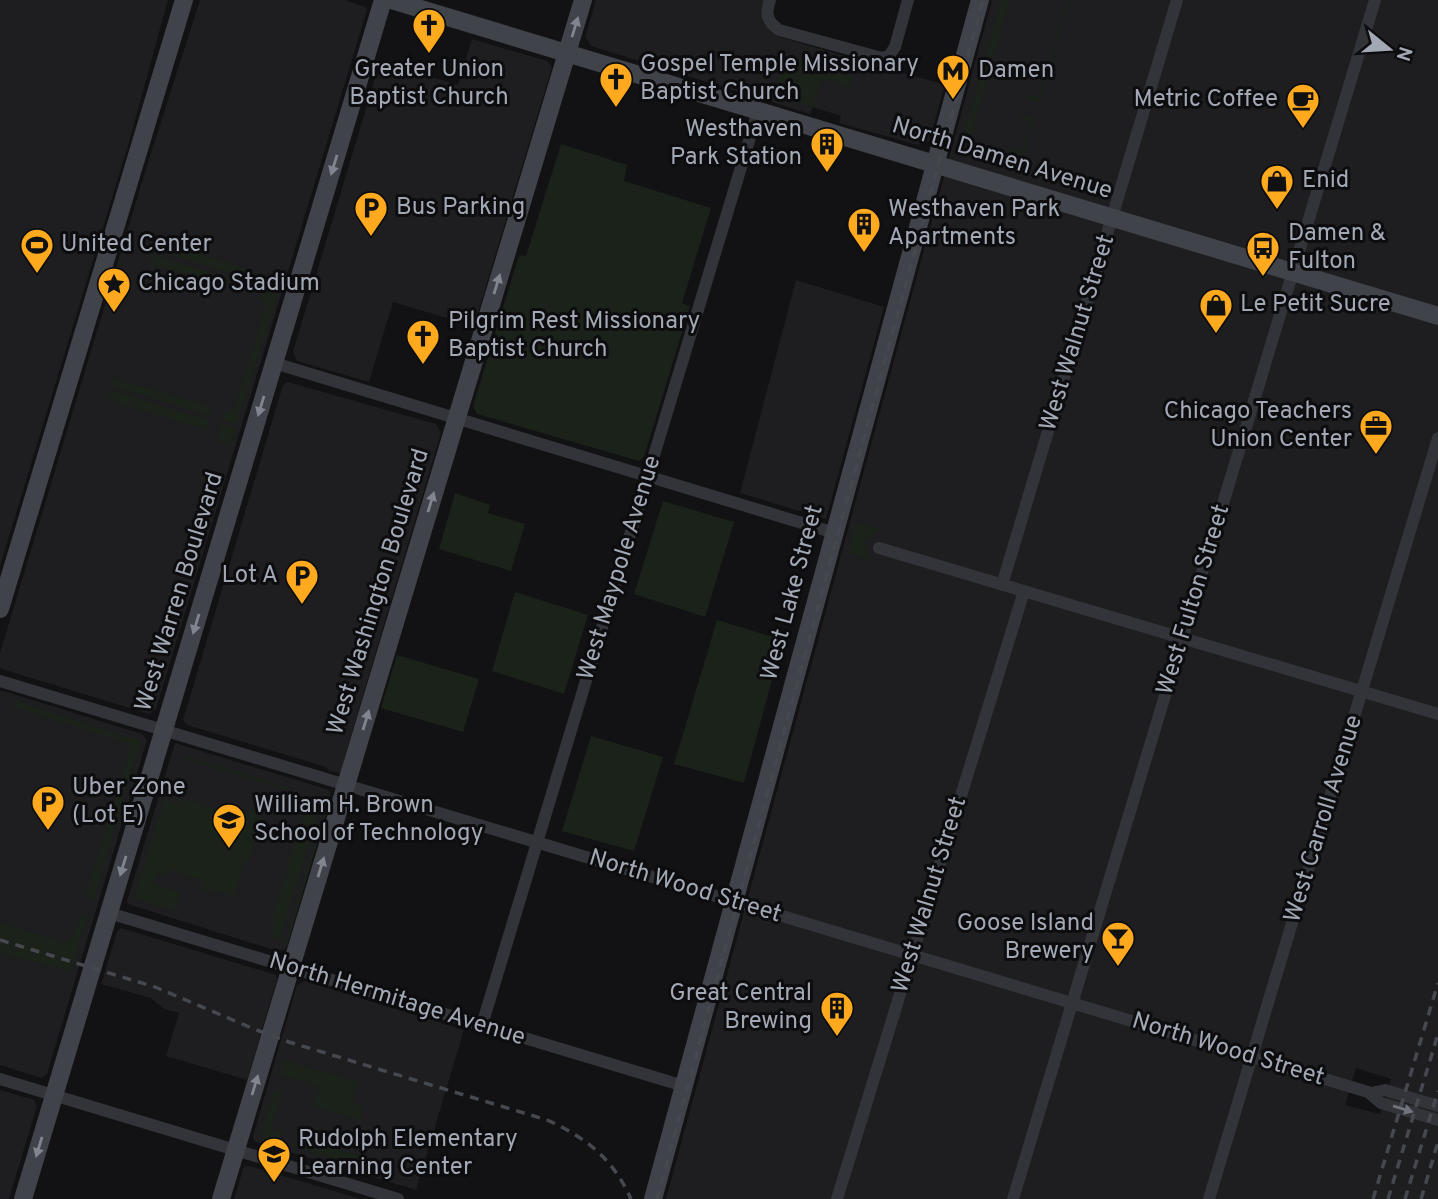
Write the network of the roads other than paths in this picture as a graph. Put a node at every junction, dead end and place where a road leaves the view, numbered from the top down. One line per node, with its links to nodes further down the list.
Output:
1 (184, 0): 24 (main road)
2 (383, 0): 16 (main road, West Warren Boulevard, one-way to 16)
3 (391, 0): 10 (main road, North Damen Avenue)
4 (583, 0): 10 (main road, West Washington Boulevard, one-way to 4)
5 (770, 0): 6 (street)
6 (908, 0)
7 (980, 0): 12 (main road, West Lake Street)
8 (1177, 0): 13 (street, West Walnut Street)
9 (1375, 0): 14 (street, West Fulton Street)
10 (567, 54): 11 (main road, North Damen Avenue); 17 (main road, West Washington Boulevard, one-way to 10)
11 (758, 111): 12 (main road, North Damen Avenue); 19 (street, West Maypole Avenue)
12 (935, 165): 13 (main road, North Damen Avenue); 20 (main road, West Lake Street)
13 (1112, 218): 14 (main road, North Damen Avenue); 22 (street, West Walnut Street)
14 (1293, 272): 15 (main road, North Damen Avenue); 25 (street, West Fulton Street)
15 (1438, 316)
16 (274, 363): 17 (street); 29 (main road, West Warren Boulevard, one-way to 29)
17 (457, 419): 19 (street); 30 (main road, West Washington Boulevard, one-way to 17)
18 (1438, 438): 27 (street, West Carroll Avenue)
19 (648, 477): 20 (street); 31 (street, West Maypole Avenue)
20 (835, 533): 32 (main road, West Lake Street)
21 (879, 548): 22 (street)
22 (1002, 585): 23 (street)
23 (1024, 591): 25 (street); 34 (street, West Walnut Street)
24 (0, 609)
25 (1182, 638): 27 (street); 36 (street, West Fulton Street)
26 (0, 681): 29 (street, North Wood Street)
27 (1362, 692): 28 (street); 38 (street, West Carroll Avenue)
28 (1438, 715)
29 (164, 730): 30 (street, North Wood Street); 33 (main road, West Warren Boulevard, one-way to 33)
30 (346, 785): 31 (street, North Wood Street); 35 (main road, West Washington Boulevard, one-way to 30)
31 (537, 842): 32 (street, North Wood Street); 37 (street, West Maypole Avenue)
32 (734, 902): 34 (street, North Wood Street); 40 (main road, West Lake Street)
33 (109, 913): 35 (street, North Hermitage Avenue); 42 (main road, West Warren Boulevard)
34 (911, 955): 36 (street, North Wood Street); 50 (street, West Walnut Street)
35 (291, 968): 37 (street, North Hermitage Avenue); 45 (main road, West Washington Boulevard, one-way to 35)
36 (1072, 1003): 38 (street, North Wood Street); 51 (street, West Fulton Street)
37 (482, 1026): 40 (street, North Hermitage Avenue)
38 (1252, 1057): 41 (street, North Wood Street); 52 (street, West Carroll Avenue)
39 (0, 1079): 42 (street)
40 (684, 1086): 49 (main road, West Lake Street)
41 (1371, 1093): 43 (street, North Wood Street); 44 (street, North Wood Street, one-way to 44)
42 (54, 1095): 45 (street); 46 (main road, West Warren Boulevard, one-way to 46)
43 (1438, 1106)
44 (1438, 1120)
45 (236, 1150): 47 (main road, West Washington Boulevard); 48 (street)
46 (23, 1199)
47 (221, 1199)
48 (398, 1199)
49 (653, 1199)
50 (837, 1199)
51 (1013, 1199)
52 (1209, 1199)

